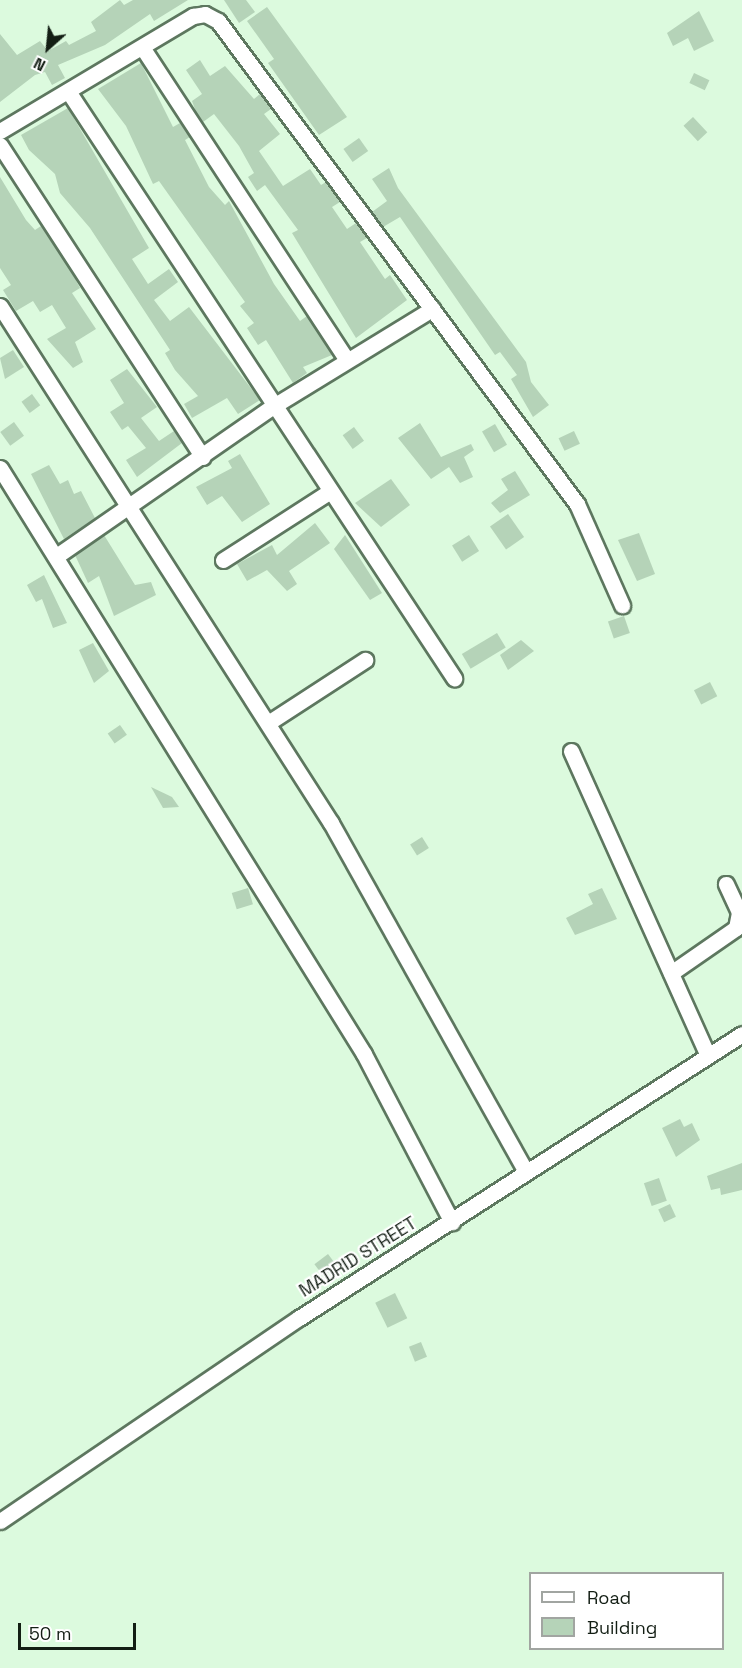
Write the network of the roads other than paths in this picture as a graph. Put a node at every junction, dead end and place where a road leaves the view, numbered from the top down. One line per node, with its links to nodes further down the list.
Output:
1 (142, 47): 2 (street); 6 (street); 7 (street)
2 (68, 91): 3 (street); 8 (street)
3 (0, 131)
4 (0, 146): 9 (street)
5 (0, 306): 12 (street)
6 (432, 309): 7 (street); 15 (street)
7 (347, 360): 8 (street)
8 (272, 407): 9 (street); 11 (street)
9 (202, 457): 12 (street)
10 (0, 468): 13 (street)
11 (329, 492): 14 (street); 17 (street)
12 (130, 507): 13 (street); 18 (street)
13 (58, 555): 25 (street)
14 (223, 560)
15 (622, 605)
16 (365, 660): 18 (street)
17 (454, 678)
18 (268, 723): 24 (street)
19 (571, 750): 21 (street)
20 (726, 884): 21 (street)
21 (671, 973): 23 (street)
22 (742, 1034): 23 (street, MADRID STREET)
23 (708, 1056): 24 (street, MADRID STREET)
24 (526, 1172): 25 (street, MADRID STREET)
25 (452, 1222): 26 (street, MADRID STREET)
26 (0, 1521)

